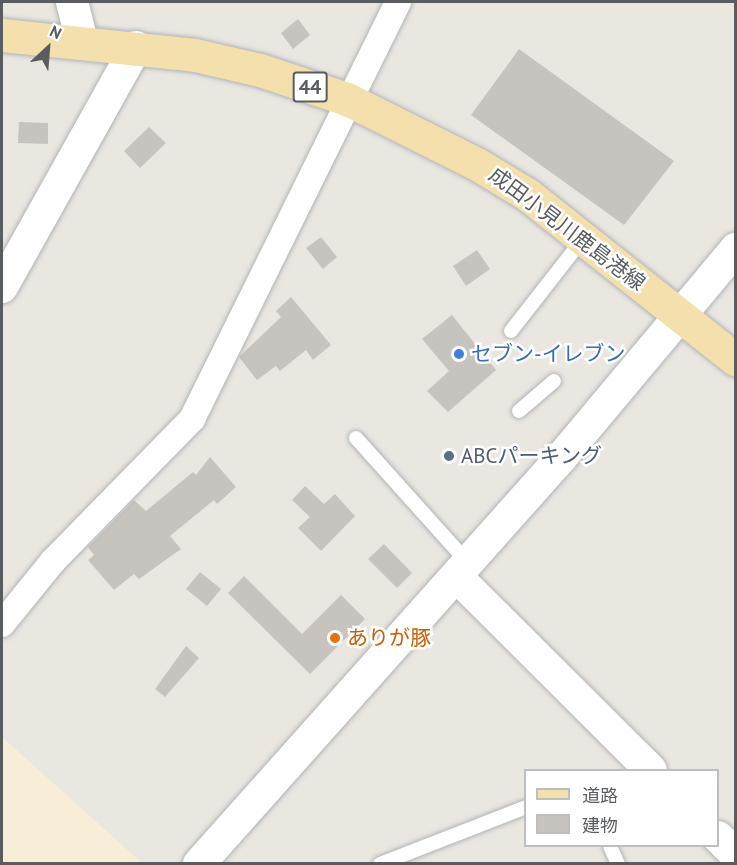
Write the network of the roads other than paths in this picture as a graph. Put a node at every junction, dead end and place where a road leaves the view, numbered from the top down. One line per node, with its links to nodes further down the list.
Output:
1 (72, 2): 4 (street)
2 (398, 2): 6 (street)
3 (2, 34): 4 (main road, 成田小見川鹿島港線 / 44)
4 (82, 41): 5 (main road, 成田小見川鹿島港線 / 44)
5 (136, 47): 6 (main road, 成田小見川鹿島港線 / 44); 9 (street)
6 (347, 99): 7 (main road, 成田小見川鹿島港線 / 44); 17 (street)
7 (584, 238): 10 (main road, 成田小見川鹿島港線 / 44); 11 (lane)
8 (735, 249): 10 (street)
9 (2, 287)
10 (681, 316): 12 (main road, 成田小見川鹿島港線 / 44); 16 (street)
11 (511, 331)
12 (735, 360)
13 (554, 381): 14 (lane)
14 (519, 411)
15 (356, 438): 16 (lane)
16 (462, 569): 18 (street); 23 (street)
17 (2, 624)
18 (649, 769)
19 (524, 807): 24 (lane)
20 (719, 839): 22 (street)
21 (610, 847): 25 (lane)
22 (735, 855)
23 (199, 864)
24 (380, 864)
25 (618, 864)

